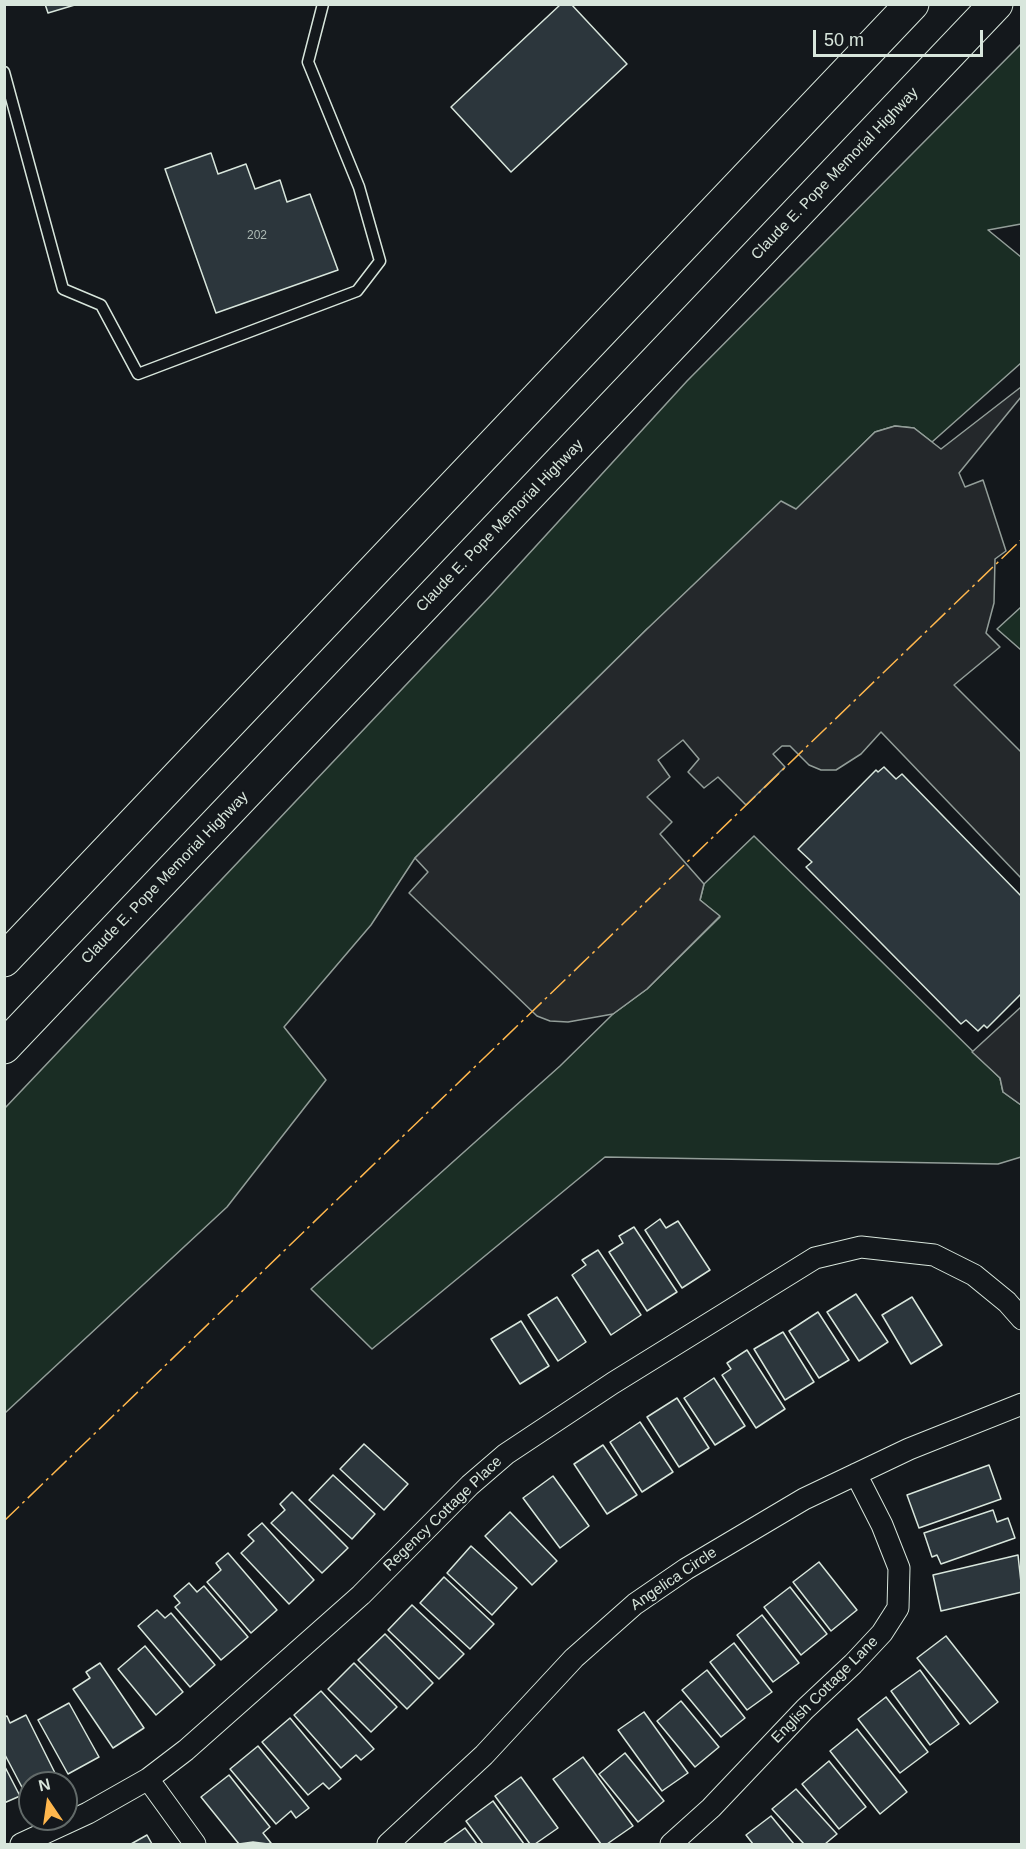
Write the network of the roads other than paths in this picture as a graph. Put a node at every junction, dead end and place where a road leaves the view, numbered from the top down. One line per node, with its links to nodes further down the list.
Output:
1 (323, 4): 4 (lane)
2 (912, 4): 5 (highway)
3 (996, 4): 6 (highway, Claude E. Pope Memorial Highway)
4 (4, 72)
5 (4, 960)
6 (4, 1047)
7 (1022, 1319): 10 (street, Regency Cottage Place)
8 (1022, 1404): 9 (street, Angelica Circle)
9 (856, 1474): 13 (street, Angelica Circle); 14 (street, English Cottage Lane)
10 (148, 1779): 11 (street, Regency Cottage Place); 12 (street)
11 (21, 1845)
12 (195, 1845)
13 (388, 1845)
14 (671, 1845)

